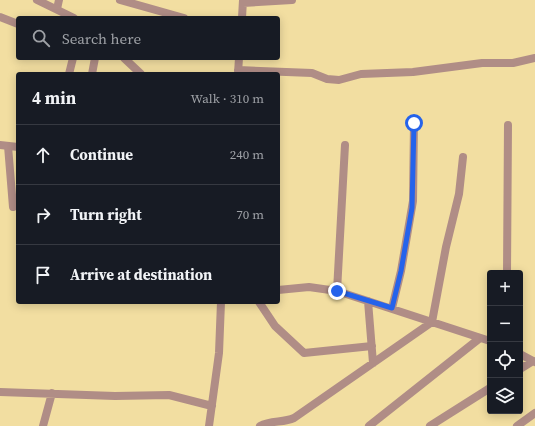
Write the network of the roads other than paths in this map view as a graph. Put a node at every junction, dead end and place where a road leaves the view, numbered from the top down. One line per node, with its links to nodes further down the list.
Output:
1 (37, 0): 6 (street)
2 (59, 0): 6 (street)
3 (120, 0): 8 (street)
4 (292, 0): 5 (street)
5 (243, 2): 9 (street)
6 (57, 9): 7 (street)
7 (70, 16)
8 (177, 16)
9 (242, 16)
10 (0, 17): 11 (street)
11 (16, 23)
12 (535, 58): 21 (street)
13 (72, 60): 17 (street)
14 (95, 60): 18 (street)
15 (126, 60): 19 (street)
16 (239, 60): 20 (street)
17 (70, 72)
18 (92, 72)
19 (139, 72)
20 (238, 72)
21 (280, 73)
22 (414, 123): 35 (street)
23 (508, 125): 29 (street)
24 (344, 145): 31 (street)
25 (4, 146): 26 (street); 28 (street)
26 (16, 147)
27 (463, 157): 36 (street)
28 (14, 207)
29 (508, 270)
30 (280, 290): 31 (street)
31 (337, 291): 32 (street)
32 (368, 301): 35 (street); 39 (street)
33 (222, 304): 47 (street)
34 (259, 304): 39 (street)
35 (392, 308): 36 (street)
36 (432, 322): 37 (street); 42 (street)
37 (480, 338): 38 (street); 52 (street)
38 (487, 340)
39 (372, 346): 42 (street)
40 (523, 356): 41 (street)
41 (534, 361): 43 (street)
42 (373, 363): 51 (street)
43 (523, 367)
44 (487, 390): 53 (street)
45 (0, 392): 46 (street)
46 (52, 393): 47 (street); 49 (street)
47 (212, 406): 50 (street)
48 (535, 413): 54 (street)
49 (43, 426)
50 (209, 426)
51 (260, 426)
52 (369, 426)
53 (430, 426)
54 (517, 426)

